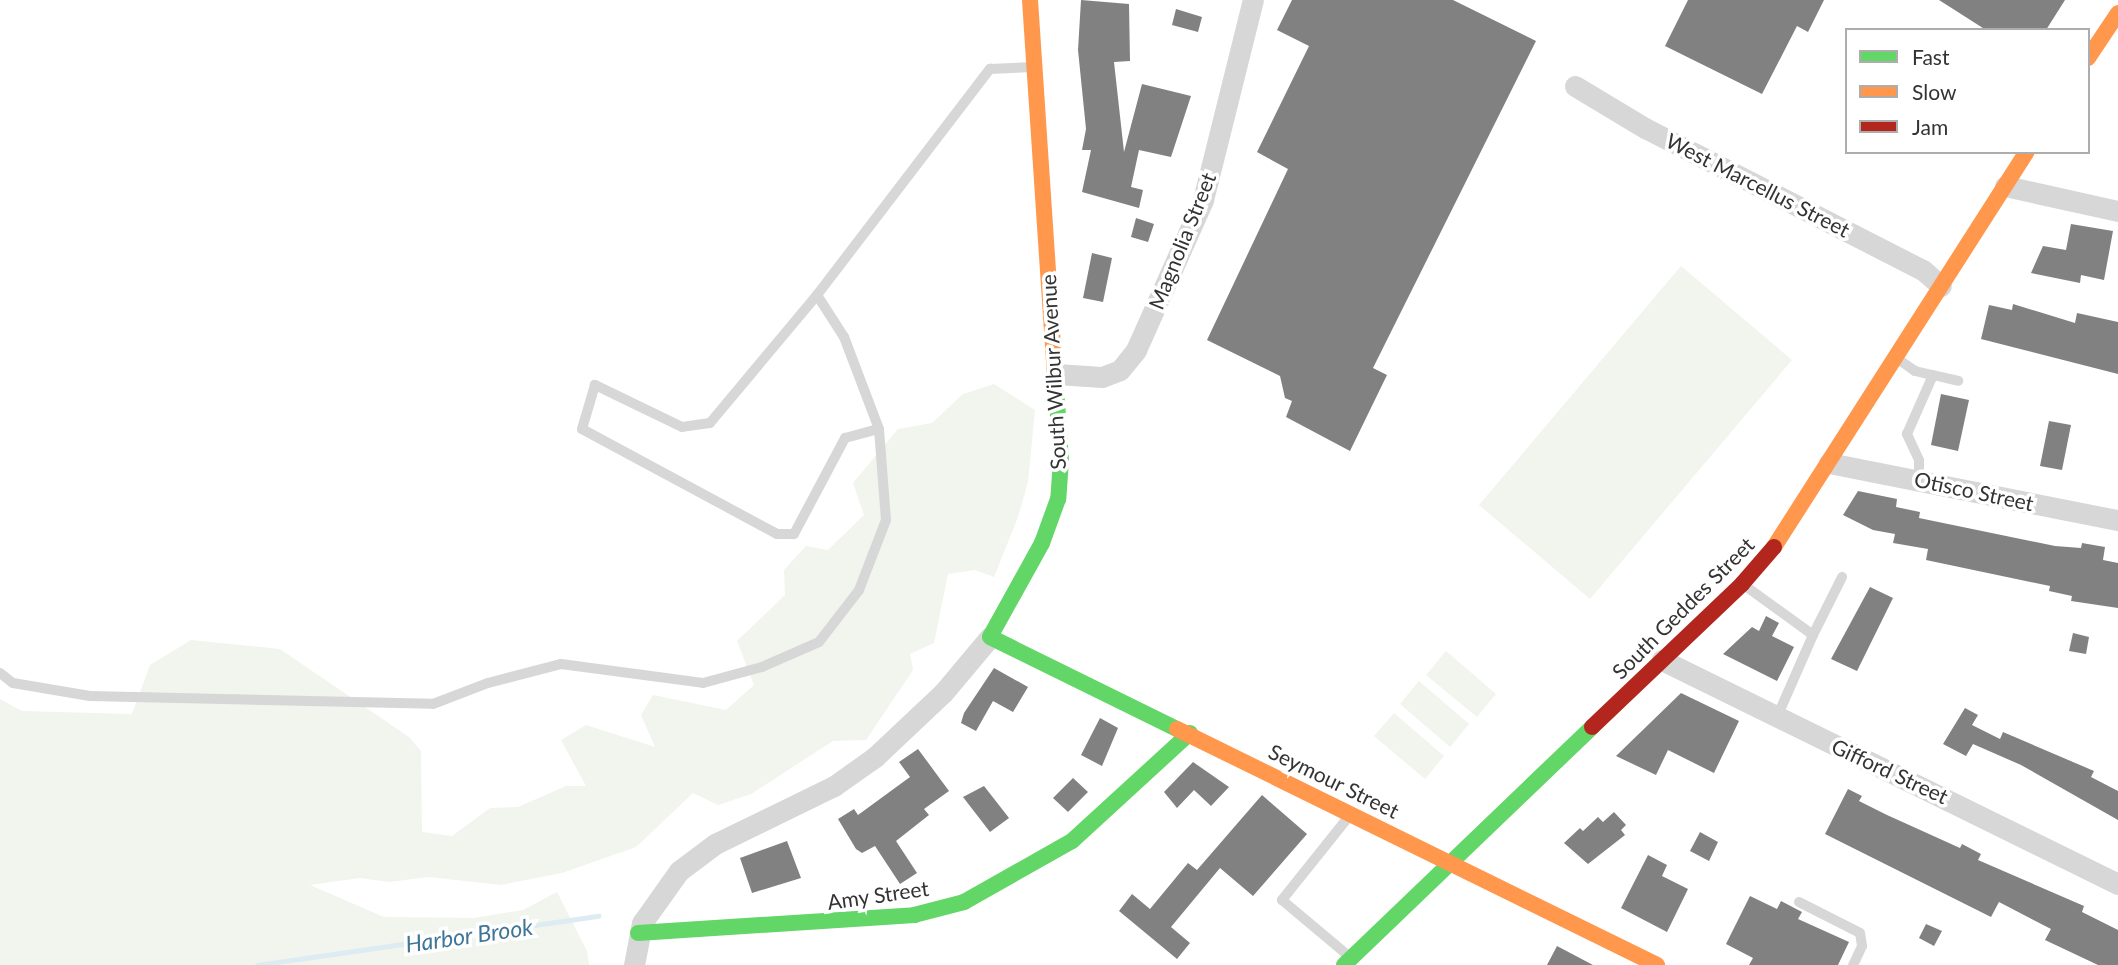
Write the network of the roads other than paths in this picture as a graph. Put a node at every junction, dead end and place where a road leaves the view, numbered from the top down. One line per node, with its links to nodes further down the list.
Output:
1 (1030, 0): 5 (street, South Wilbur Avenue)
2 (1253, 0): 13 (street, Magnolia Street)
3 (2118, 13): 4 (street)
4 (2090, 55)
5 (1036, 66): 11 (lane); 13 (street, South Wilbur Avenue)
6 (1575, 86): 10 (street, West Marcellus Street)
7 (2026, 154): 8 (street, South Geddes Street)
8 (2005, 186): 9 (street); 10 (street, South Geddes Street)
9 (2118, 211)
10 (1941, 286): 12 (street, South Geddes Street)
11 (817, 295): 16 (lane); 16 (lane)
12 (1896, 357): 14 (lane); 17 (street, South Geddes Street)
13 (1056, 374): 23 (street, South Wilbur Avenue)
14 (1933, 375): 15 (lane); 18 (lane)
15 (1958, 381)
16 (879, 429): 25 (lane)
17 (1829, 463): 18 (street, Otisco Street); 21 (street, South Geddes Street)
18 (1919, 479): 19 (street, Otisco Street)
19 (2118, 520)
20 (1843, 577): 22 (lane)
21 (1742, 584): 22 (lane); 24 (street, South Geddes Street)
22 (1813, 635): 26 (lane)
23 (990, 636): 27 (street, Seymour Street); 32 (street, South Wilbur Avenue)
24 (1662, 660): 26 (street, Gifford Street); 29 (street, South Geddes Street)
25 (0, 673)
26 (1777, 717): 30 (street, Gifford Street)
27 (1190, 733): 28 (street, Seymour Street); 32 (street, Amy Street)
28 (1352, 813): 29 (street, Seymour Street); 33 (lane)
29 (1452, 863): 33 (street, South Geddes Street); 35 (street, Seymour Street)
30 (2118, 884)
31 (1799, 902): 36 (lane)
32 (638, 933): 34 (street)
33 (1348, 962)
34 (634, 965)
35 (1657, 965)
36 (1853, 965)

